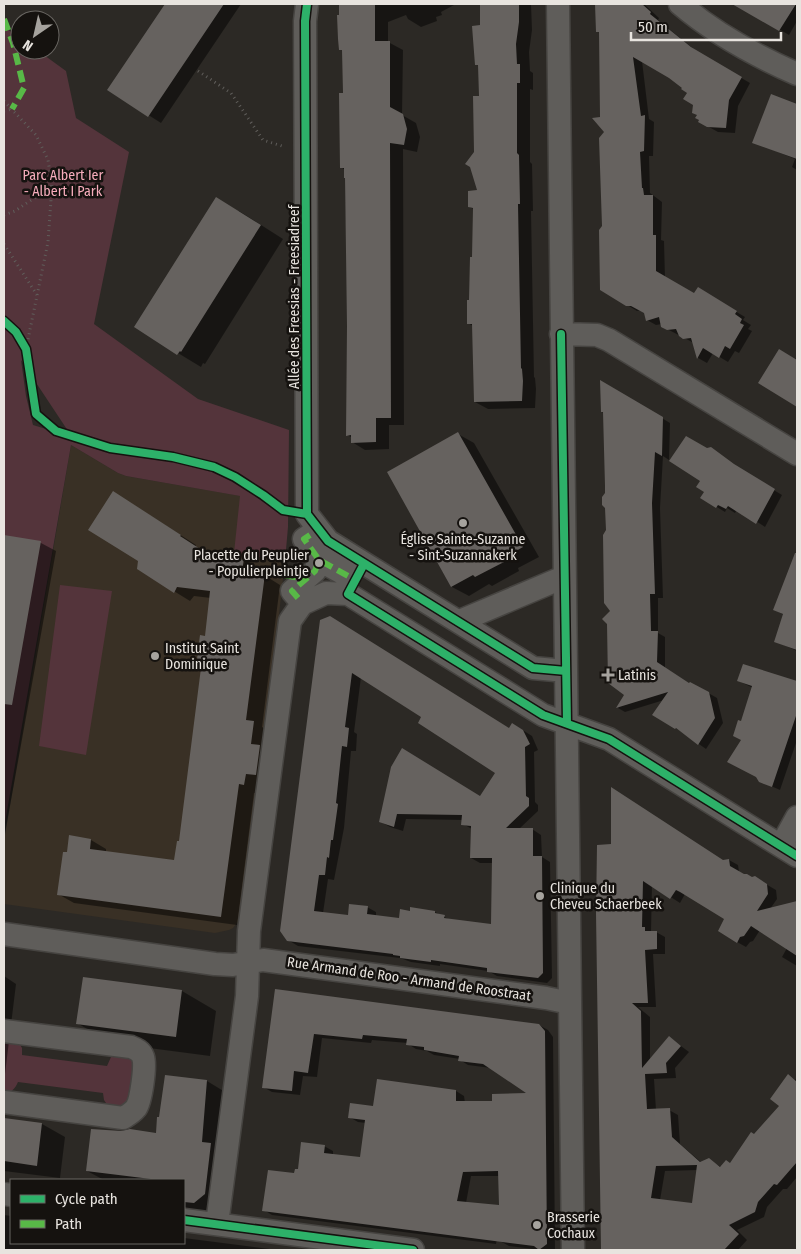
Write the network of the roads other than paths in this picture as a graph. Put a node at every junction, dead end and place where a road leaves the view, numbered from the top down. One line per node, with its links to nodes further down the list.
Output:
1 (307, 4): 10 (street, Allée des Freesias - Freesiadreef)
2 (558, 4): 5 (street)
3 (680, 4): 4 (street)
4 (797, 74)
5 (561, 334): 6 (street); 9 (street)
6 (797, 454)
7 (310, 535): 8 (street)
8 (319, 560): 10 (street); 11 (street)
9 (564, 577): 12 (street); 13 (street)
10 (353, 578): 12 (street); 14 (street); 18 (street)
11 (296, 584)
12 (460, 622): 13 (street)
13 (566, 671): 14 (street)
14 (567, 723): 16 (street); 19 (street)
15 (797, 817): 16 (street)
16 (789, 851)
17 (4, 934): 18 (street, Rue Armand de Roo - Armand de Roostraat)
18 (247, 962): 19 (street, Rue Armand de Roo - Armand de Roostraat); 23 (street)
19 (570, 1003): 25 (street)
20 (4, 1030): 21 (street)
21 (4, 1102)
22 (185, 1220): 23 (street)
23 (217, 1224): 24 (street)
24 (413, 1250)
25 (573, 1250)

